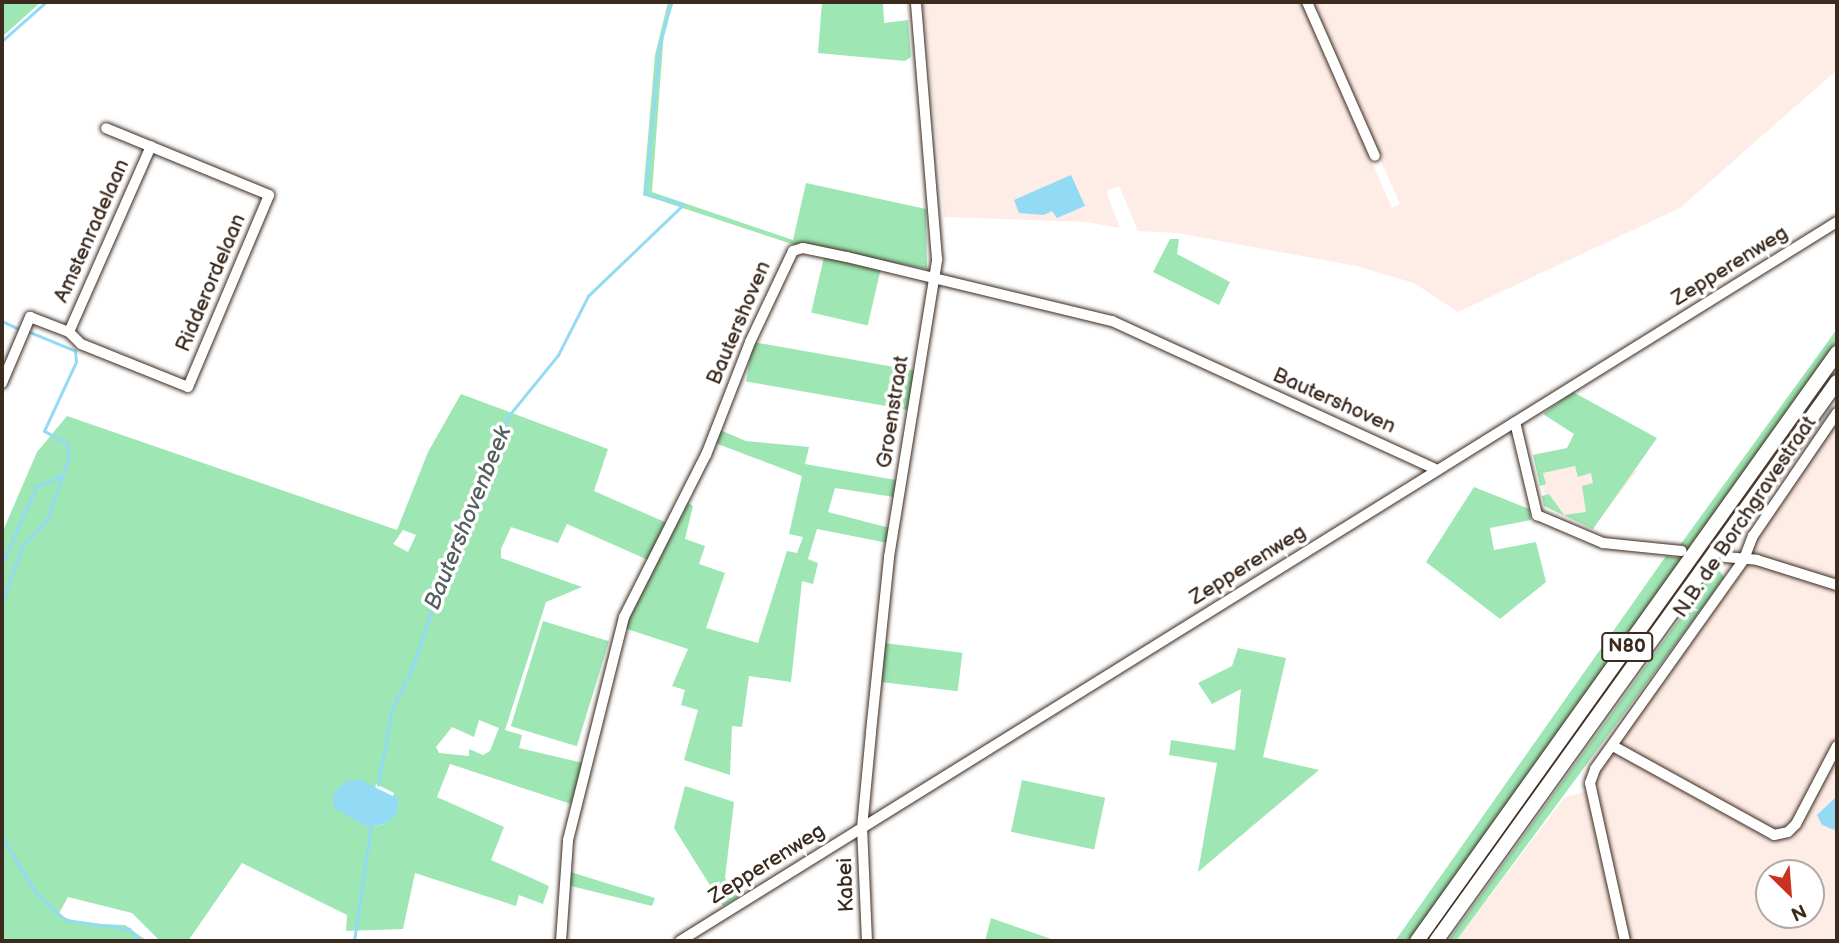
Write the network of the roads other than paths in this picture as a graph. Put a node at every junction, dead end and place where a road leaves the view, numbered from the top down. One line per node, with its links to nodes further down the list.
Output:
1 (916, 2): 7 (street, Groenstraat)
2 (1307, 2): 5 (street)
3 (106, 128): 4 (street)
4 (151, 146): 8 (street, Amstenradelaan); 8 (street, Ridderordelaan)
5 (1375, 156)
6 (1837, 222): 14 (street, Zepperenweg)
7 (934, 278): 15 (street, Bautershoven); 22 (street, Groenstraat); 23 (street, Bautershoven)
8 (69, 332): 10 (street)
9 (1837, 353): 26 (highway, N80)
10 (5, 364): 12 (street)
11 (1837, 382): 27 (highway, N80)
12 (2, 383)
13 (1837, 413): 18 (street, N.B. de Borchgravestraat)
14 (1515, 422): 15 (street, Zepperenweg); 16 (street)
15 (1438, 470): 22 (street, Zepperenweg)
16 (1682, 551)
17 (1725, 557): 18 (street)
18 (1744, 559): 19 (street); 20 (street, N.B. de Borchgravestraat)
19 (1837, 585)
20 (1613, 746): 21 (street); 28 (street, N.B. de Borchgravestraat)
21 (1837, 746)
22 (862, 828): 24 (street, Zepperenweg); 25 (street, Kabei)
23 (561, 941)
24 (680, 941)
25 (867, 941)
26 (1417, 941)
27 (1437, 941)
28 (1625, 941)

